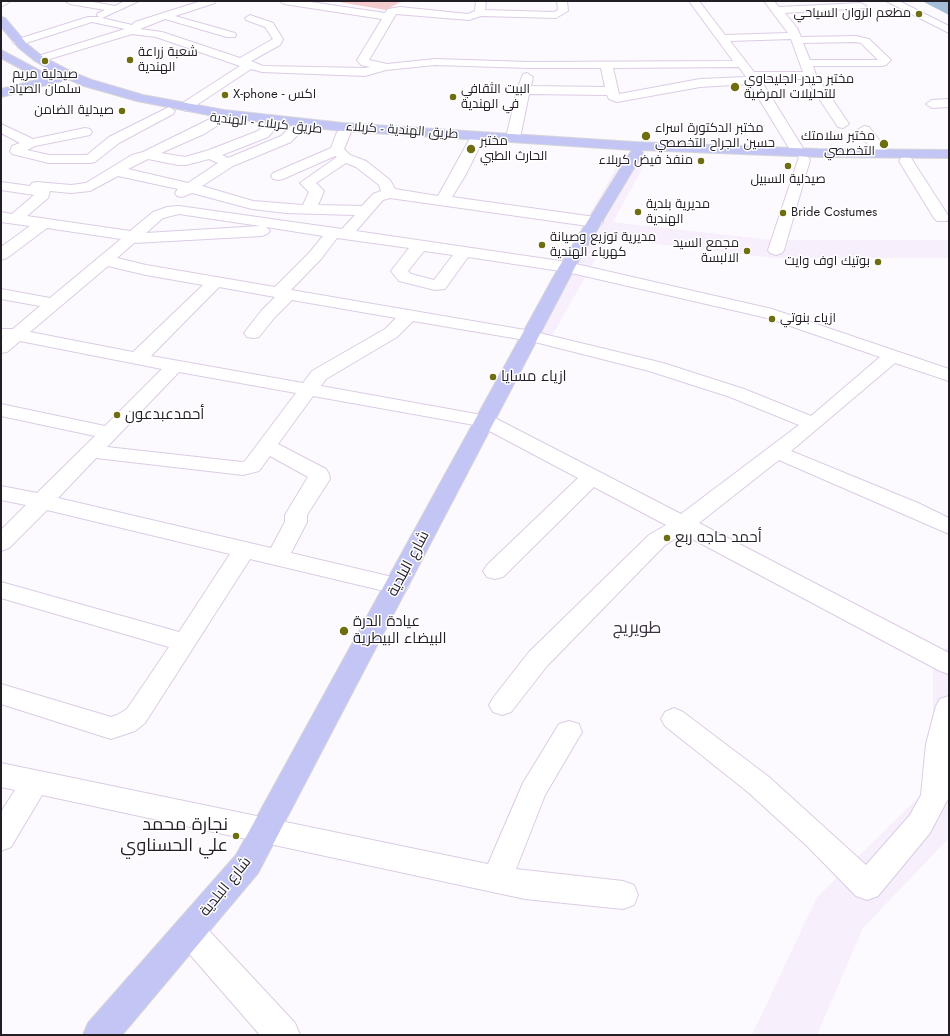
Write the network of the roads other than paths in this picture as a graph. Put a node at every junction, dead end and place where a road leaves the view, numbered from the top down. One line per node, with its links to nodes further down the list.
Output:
1 (6, 1): 10 (street)
2 (70, 1): 13 (street)
3 (134, 1): 13 (street)
4 (211, 1): 15 (street)
5 (284, 1): 16 (street)
6 (481, 1): 14 (street)
7 (562, 1): 14 (street)
8 (694, 1): 25 (street)
9 (891, 1): 23 (street)
10 (1, 4)
11 (773, 5): 12 (street); 20 (street)
12 (861, 6)
13 (116, 8): 18 (street)
14 (480, 13): 16 (street)
15 (165, 16): 22 (street); 24 (street)
16 (389, 17): 36 (street)
17 (250, 18): 30 (street)
18 (92, 19): 22 (street); 27 (street)
19 (1, 20): 27 (main road, طريق الهندية - كربلاء)
20 (786, 21): 21 (street); 26 (street)
21 (802, 21)
22 (132, 30): 29 (street); 30 (street)
23 (949, 30)
24 (231, 34)
25 (723, 38): 26 (street); 35 (street)
26 (796, 38): 31 (street); 31 (street)
27 (19, 42): 29 (main road, طريق الهندية - كربلاء)
28 (1, 54): 40 (main road, طريق كربلاء - الهندية)
29 (39, 59): 38 (main road, طريق الهندية - كربلاء)
30 (245, 63): 36 (street); 49 (street)
31 (806, 63): 37 (street)
32 (529, 64): 33 (street); 36 (street); 43 (street)
33 (606, 64): 34 (street); 44 (street)
34 (678, 64): 35 (street); 41 (street)
35 (743, 64): 39 (street)
36 (387, 67)
37 (810, 75): 39 (street); 52 (street)
38 (68, 76): 40 (main road); 42 (main road, طريق الهندية - كربلاء)
39 (753, 78): 41 (street); 68 (street)
40 (51, 80): 45 (main road, طريق كربلاء - الهندية); 46 (main road)
41 (686, 85): 44 (street)
42 (98, 87): 45 (main road); 49 (main road, طريق الهندية - كربلاء)
43 (523, 90): 44 (street); 60 (street)
44 (611, 91)
45 (83, 92): 50 (main road, طريق كربلاء - الهندية)
46 (1, 93)
47 (949, 103): 48 (street)
48 (932, 104)
49 (185, 107): 60 (main road, طريق الهندية - كربلاء)
50 (169, 111): 51 (main road, طريق كربلاء - الهندية); 71 (street)
51 (218, 119): 53 (main road, طريق كربلاء - الهندية); 69 (street)
52 (843, 124)
53 (272, 126): 54 (main road, طريق كربلاء - الهندية); 64 (street)
54 (296, 129): 58 (main road, طريق كربلاء - الهندية); 74 (street)
55 (864, 130): 66 (street)
56 (7, 131): 59 (street); 62 (street)
57 (85, 132): 62 (street)
58 (344, 132): 61 (main road, طريق كربلاء - الهندية); 65 (street)
59 (1, 138)
60 (513, 138): 68 (main road, طريق الهندية - كربلاء)
61 (475, 142): 63 (main road, طريق كربلاء - الهندية); 81 (street)
62 (31, 143): 70 (street)
63 (636, 152): 68 (main road, طريق كربلاء - الهندية); 87 (main road, شارع البلدية)
64 (214, 153): 69 (street); 74 (street)
65 (341, 154): 76 (street); 80 (street); 82 (street)
66 (884, 154): 67 (main road, طريق الهندية - كربلاء); 68 (main road, طريق الهندية - كربلاء)
67 (949, 154)
68 (801, 156): 72 (main road, طريق كربلاء - الهندية); 93 (street)
69 (142, 157): 71 (street); 75 (street)
70 (62, 159): 71 (street); 78 (street)
71 (90, 159)
72 (906, 161): 73 (main road, طريق كربلاء - الهندية); 86 (street)
73 (949, 162)
74 (228, 163): 79 (street)
75 (116, 171): 78 (street); 79 (street)
76 (278, 176)
77 (1, 186): 78 (street)
78 (35, 188): 85 (street)
79 (192, 188): 82 (street); 83 (street)
80 (389, 193): 81 (street); 84 (street)
81 (442, 200): 87 (street)
82 (309, 208): 84 (street)
83 (167, 211): 89 (street); 91 (street)
84 (366, 211): 90 (street)
85 (8, 218): 88 (street)
86 (942, 218)
87 (595, 222): 97 (main road, شارع البلدية)
88 (44, 223): 91 (street); 95 (street)
89 (276, 224): 90 (street); 91 (street)
90 (339, 234): 92 (street); 100 (street)
91 (132, 238): 96 (street)
92 (419, 246): 94 (street); 94 (street)
93 (776, 250)
94 (464, 252): 97 (street)
95 (1, 255)
96 (105, 260): 98 (street); 101 (street)
97 (567, 267): 105 (main road, شارع البلدية); 107 (street)
98 (215, 282): 100 (street); 108 (street)
99 (1, 294): 101 (street)
100 (283, 294): 102 (street); 104 (street)
101 (54, 304): 103 (street)
102 (410, 315): 105 (street); 111 (street)
103 (9, 333): 106 (street); 108 (street)
104 (253, 333)
105 (531, 336): 113 (main road, شارع البلدية); 114 (street)
106 (1, 348)
107 (892, 356): 110 (street); 114 (street)
108 (138, 358): 109 (street)
109 (174, 366): 111 (street); 115 (street)
110 (949, 375)
111 (308, 389): 113 (street); 116 (street)
112 (1, 410): 115 (street)
113 (486, 421): 119 (street); 128 (main road, شارع البلدية)
114 (813, 424): 118 (street)
115 (109, 433): 117 (street)
116 (266, 446): 117 (street); 126 (street)
117 (91, 450): 121 (street)
118 (777, 452): 122 (street); 123 (street)
119 (593, 476): 122 (street); 127 (street)
120 (1, 493): 121 (street)
121 (40, 501): 124 (street); 125 (street)
122 (682, 525): 131 (street); 133 (street)
123 (949, 527)
124 (1, 543)
125 (243, 551): 126 (street); 130 (street)
126 (277, 558): 128 (street)
127 (495, 571)
128 (397, 586): 139 (main road, شارع البلدية)
129 (1, 590): 130 (street)
130 (185, 643): 132 (street)
131 (949, 664)
132 (1, 694)
133 (502, 705)
134 (949, 706): 135 (street)
135 (674, 719)
136 (569, 732): 141 (street)
137 (1, 775): 138 (street)
138 (35, 782): 139 (street); 140 (street)
139 (265, 830): 141 (street); 143 (main road, شارع البلدية)
140 (1, 838)
141 (497, 879): 142 (street)
142 (623, 895)
143 (190, 932): 144 (main road, شارع البلدية); 145 (street)
144 (100, 1035)
145 (282, 1035)

